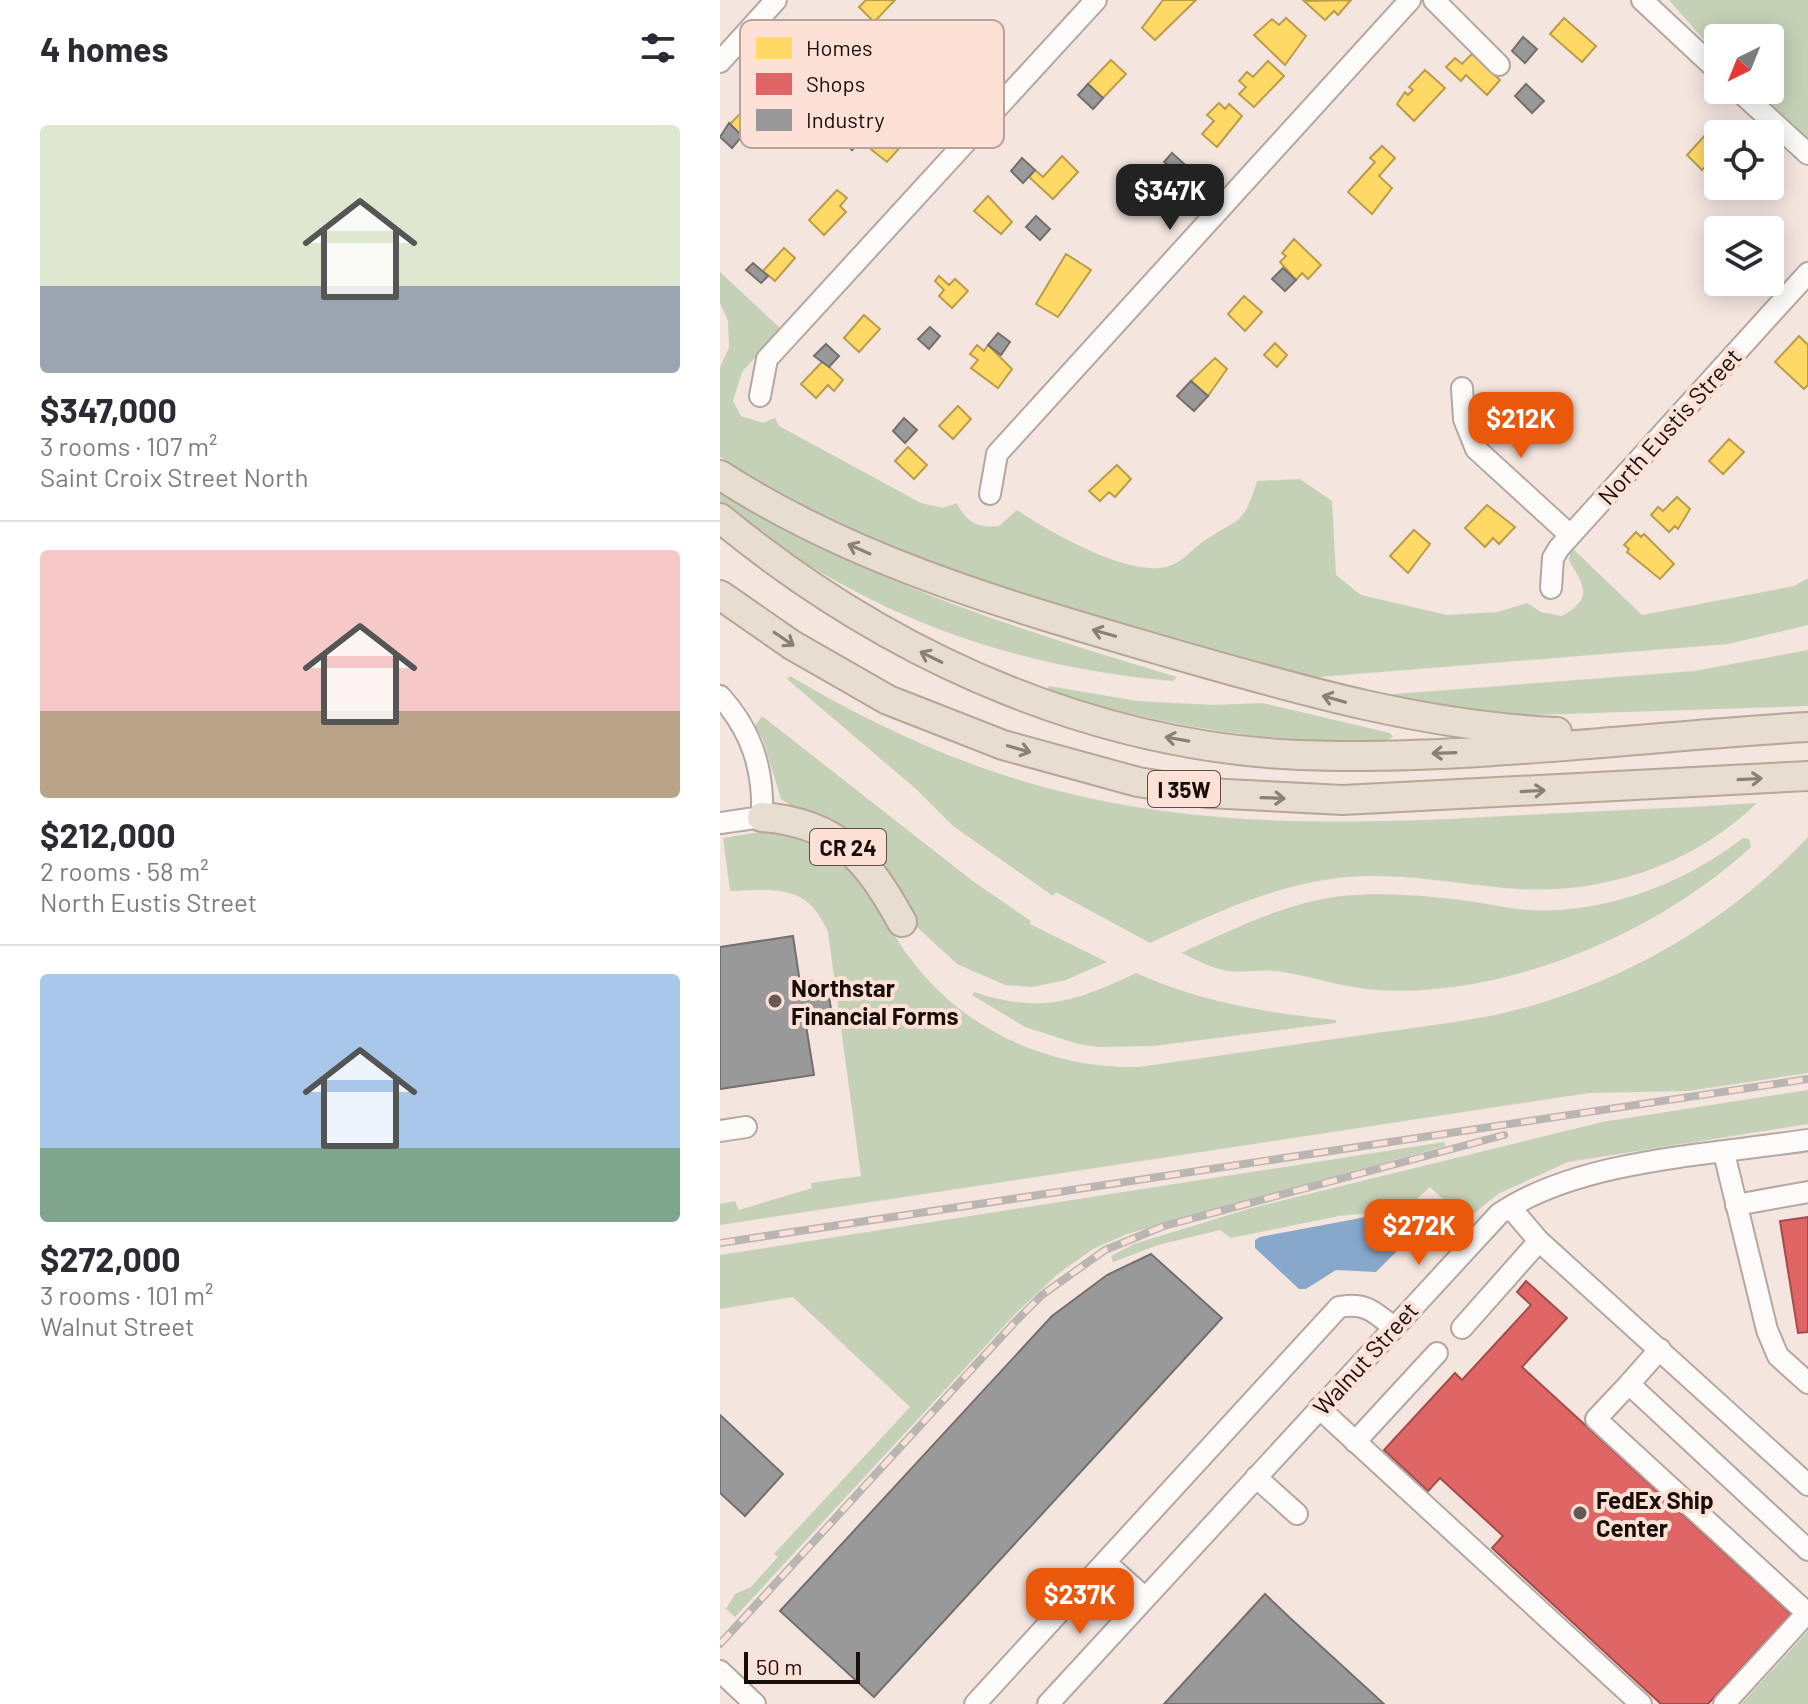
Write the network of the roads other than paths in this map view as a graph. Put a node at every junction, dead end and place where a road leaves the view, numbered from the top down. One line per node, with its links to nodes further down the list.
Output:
1 (776, 0): 6 (street)
2 (1096, 0): 11 (street)
3 (1410, 0): 19 (street)
4 (1434, 0): 10 (street)
5 (1642, 0): 8 (street)
6 (758, 20)
7 (740, 40): 9 (street)
8 (1704, 58)
9 (720, 62)
10 (1499, 65)
11 (1004, 100)
12 (1753, 104): 14 (street)
13 (960, 148): 17 (street)
14 (1808, 154)
15 (1808, 273): 21 (street, North Eustis Street)
16 (1462, 388): 21 (street)
17 (760, 396)
18 (720, 475): 26 (highway, one-way to 18)
19 (990, 494)
20 (720, 518): 26 (highway, I 35W, one-way to 20)
21 (1570, 535): 22 (street, North Eustis Street)
22 (1551, 588)
23 (720, 595): 27 (highway, I 35W, one-way to 27)
24 (720, 696): 28 (street)
25 (1808, 727): 26 (highway, I 35W)
26 (1662, 736)
27 (1808, 776)
28 (762, 817): 29 (street, CR 24); 30 (highway, CR 24)
29 (720, 823)
30 (902, 922)
31 (746, 1127): 32 (street)
32 (720, 1131)
33 (1808, 1140): 34 (street, Walnut Street)
34 (1724, 1153): 36 (street); 37 (street, Walnut Street)
35 (1808, 1192): 36 (street)
36 (1736, 1205): 43 (street)
37 (1510, 1207): 38 (street); 39 (street, Walnut Street)
38 (1539, 1241): 40 (street); 41 (street)
39 (1393, 1327): 45 (street, Walnut Street); 51 (street)
40 (1462, 1328)
41 (1660, 1349): 44 (street); 48 (street)
42 (1437, 1353): 46 (street)
43 (1808, 1383)
44 (1629, 1384): 50 (street); 53 (street)
45 (1319, 1408): 46 (street); 47 (street, Walnut Street)
46 (1355, 1442): 58 (street)
47 (1256, 1477): 49 (street); 52 (street, Walnut Street)
48 (1808, 1485)
49 (1297, 1514)
50 (1808, 1550)
51 (1105, 1562): 52 (street); 56 (street)
52 (1145, 1598): 57 (street, Walnut Street)
53 (1807, 1613): 59 (street)
54 (720, 1671): 55 (street)
55 (755, 1704)
56 (975, 1704)
57 (1048, 1704)
58 (1641, 1704)
59 (1724, 1704)

